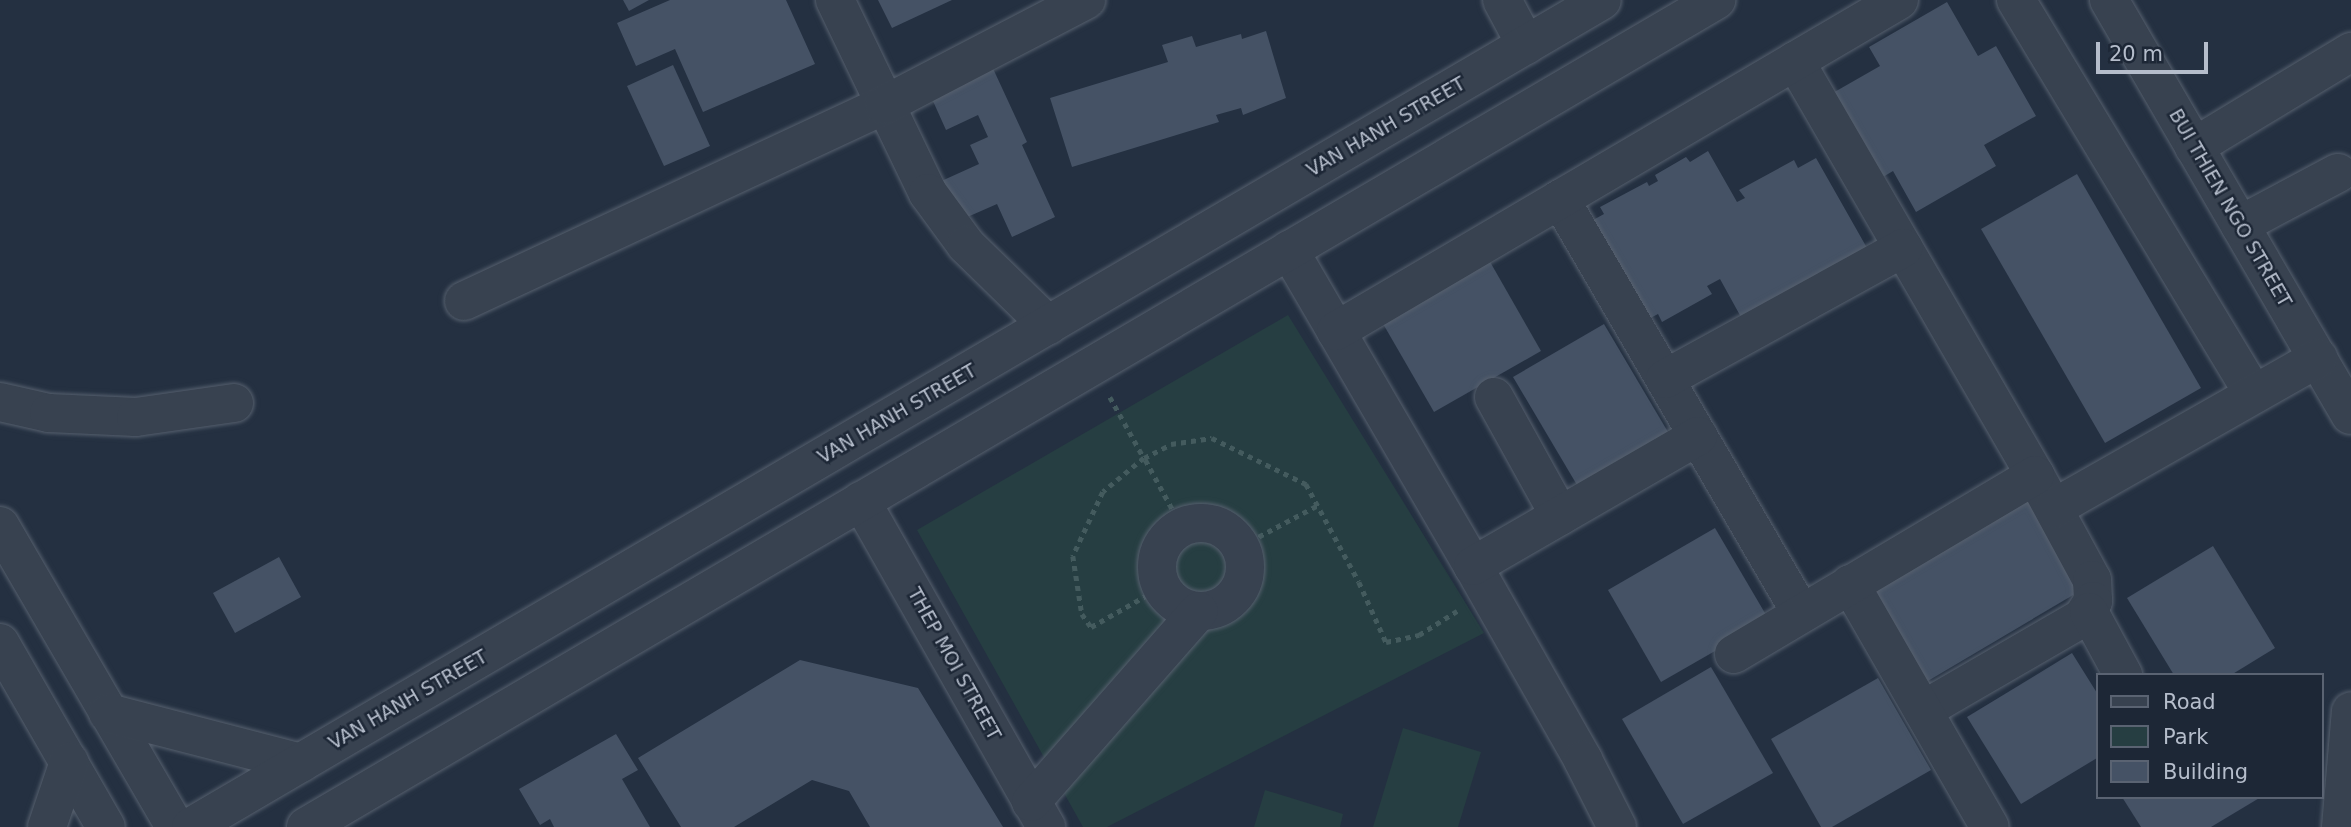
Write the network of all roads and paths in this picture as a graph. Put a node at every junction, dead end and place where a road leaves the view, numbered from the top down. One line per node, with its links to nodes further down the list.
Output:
1 (835, 0): 12 (street)
2 (1086, 0): 12 (street)
3 (1503, 0): 9 (street)
4 (1602, 0): 9 (street, VAN HANH STREET)
5 (1716, 0): 18 (street)
6 (1899, 0): 11 (street)
7 (2016, 0): 25 (street)
8 (2109, 0): 13 (street, BUI THIEN NGO STREET)
9 (1526, 45): 20 (street, VAN HANH STREET)
10 (2351, 52): 13 (street)
11 (1795, 61): 15 (street); 17 (street)
12 (884, 105): 19 (street); 20 (street)
13 (2194, 146): 16 (street, BUI THIEN NGO STREET)
14 (2338, 173): 16 (street)
15 (1560, 199): 21 (street); 24 (street)
16 (2240, 225): 22 (street, BUI THIEN NGO STREET)
17 (1903, 248): 24 (street); 32 (street)
18 (1289, 250): 21 (street); 23 (street)
19 (464, 301)
20 (1048, 325): 53 (street, VAN HANH STREET)
21 (1336, 331): 40 (street)
22 (2318, 358): 25 (street); 29 (street, BUI THIEN NGO STREET)
23 (1092, 366): 31 (path); 33 (street)
24 (1665, 379): 30 (street)
25 (2254, 394): 35 (street)
26 (1494, 397): 36 (street)
27 (0, 402): 28 (street)
28 (234, 403)
29 (2351, 415)
30 (1698, 436): 36 (street); 45 (street)
31 (1144, 458): 34 (path); 38 (path); 42 (path)
32 (2035, 475): 35 (street); 41 (street)
33 (862, 501): 54 (street, THEP MOI STREET); 55 (street)
34 (1318, 506): 39 (path); 40 (path)
35 (2054, 508): 44 (street)
36 (1560, 516): 40 (street)
37 (0, 526): 50 (street)
38 (1181, 526): 39 (street); 42 (street)
39 (1241, 546): 43 (street)
40 (1480, 578): 60 (street)
41 (1850, 584): 45 (street); 49 (street)
42 (1161, 587): 43 (street)
43 (1199, 611): 54 (street)
44 (2089, 612): 48 (street); 49 (street)
45 (1801, 613): 47 (street)
46 (0, 643): 52 (street)
47 (1734, 653)
48 (2122, 673)
49 (1923, 710): 61 (street)
50 (108, 713): 53 (street); 58 (street)
51 (2350, 721): 62 (street)
52 (69, 762): 56 (street); 57 (street)
53 (301, 763): 59 (street, VAN HANH STREET)
54 (1038, 814)
55 (321, 822)
56 (47, 827)
57 (106, 827)
58 (175, 827)
59 (191, 827)
60 (1617, 827)
61 (1990, 827)
62 (2341, 827)

